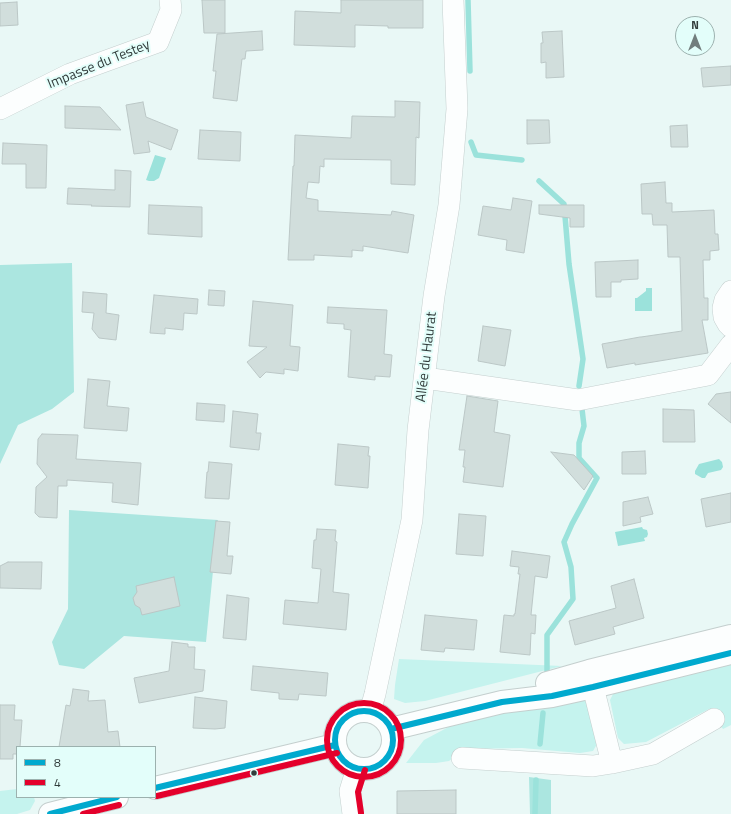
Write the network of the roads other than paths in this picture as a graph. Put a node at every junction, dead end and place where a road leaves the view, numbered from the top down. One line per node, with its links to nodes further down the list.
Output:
1 (170, 0): 3 (street, Impasse du Testey)
2 (453, 0): 7 (street, Allée du Haurat)
3 (0, 109)
4 (731, 291): 5 (street)
5 (731, 327)
6 (731, 345): 7 (street)
7 (425, 378): 11 (street, Allée du Haurat)
8 (731, 636): 10 (main road)
9 (731, 653): 10 (main road)
10 (591, 679): 13 (main road); 16 (street)
11 (370, 712): 13 (main road); 14 (main road)
12 (714, 719): 16 (street)
13 (391, 729): 17 (main road)
14 (335, 745): 17 (main road); 18 (main road)
15 (462, 758): 16 (street)
16 (612, 763)
17 (357, 768): 21 (street)
18 (156, 788)
19 (113, 798): 20 (main road)
20 (50, 814)
21 (353, 814)

